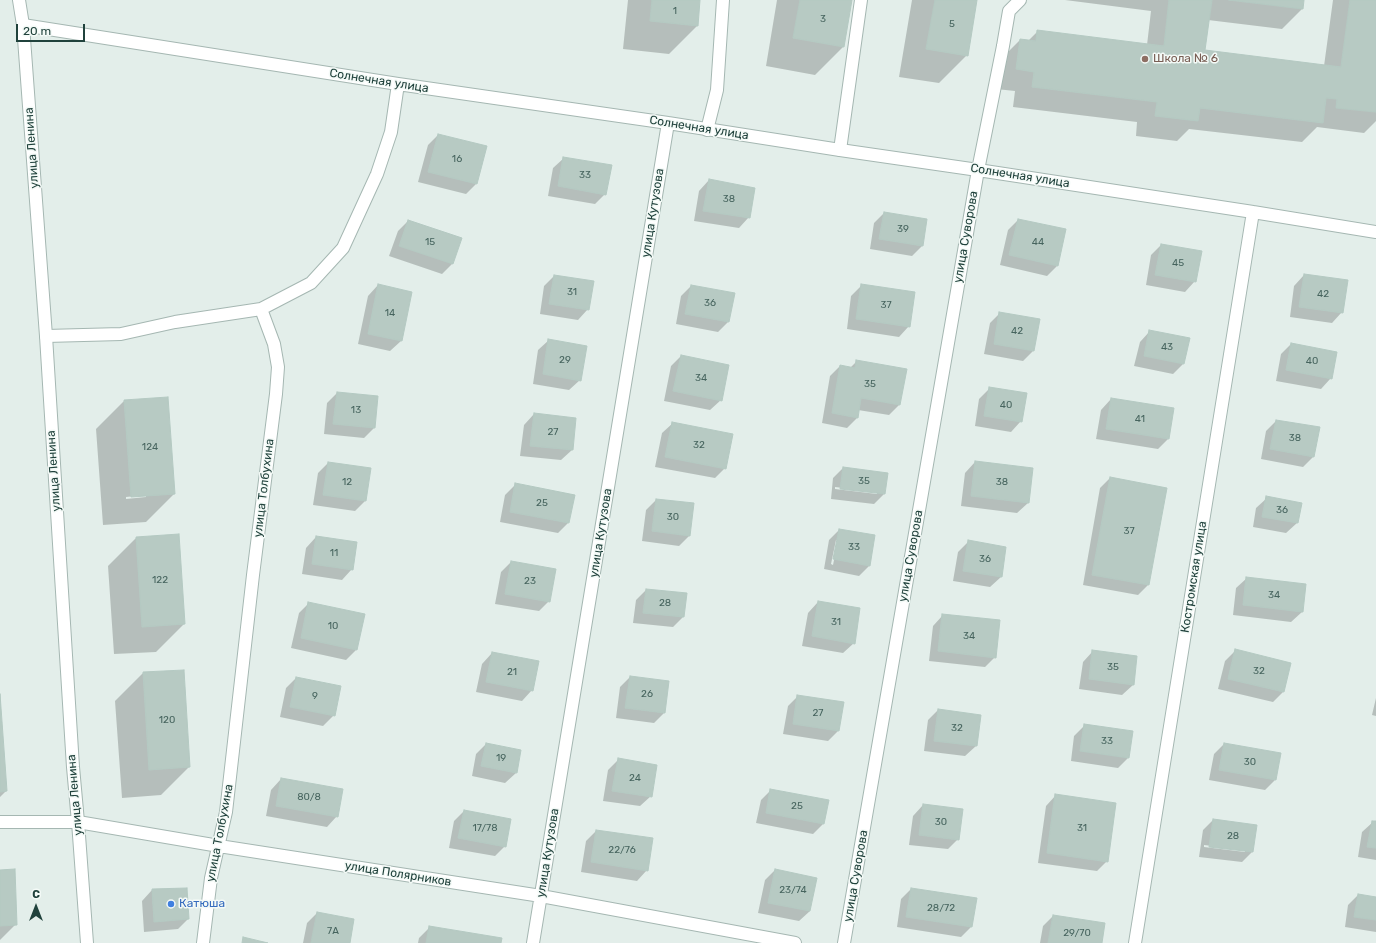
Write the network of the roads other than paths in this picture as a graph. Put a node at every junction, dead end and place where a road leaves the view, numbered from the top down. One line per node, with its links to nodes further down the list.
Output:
1 (19, 0): 5 (street, улица Ленина)
2 (723, 0): 8 (street)
3 (861, 0): 9 (street)
4 (1020, 0): 10 (street, улица Суворова)
5 (23, 25): 6 (street, Солнечная улица); 14 (street, улица Ленина)
6 (398, 84): 7 (street, Солнечная улица); 13 (street)
7 (668, 123): 8 (street, Солнечная улица); 18 (street, улица Кутузова)
8 (707, 130): 9 (street, Солнечная улица)
9 (840, 150): 10 (street, Солнечная улица)
10 (978, 170): 11 (street, Солнечная улица); 23 (street, улица Суворова)
11 (1253, 212): 12 (street, Солнечная улица); 24 (street, Костромская улица)
12 (1376, 232)
13 (261, 309): 14 (street); 17 (street, улица Толбухина)
14 (46, 336): 16 (street, улица Ленина)
15 (0, 822): 16 (street, улица Полярников)
16 (78, 822): 17 (street, улица Полярников); 19 (street, улица Ленина)
17 (218, 846): 18 (street, улица Полярников); 20 (street, улица Толбухина)
18 (541, 896): 21 (street, улица Кутузова); 22 (street, улица Полярников)
19 (87, 943)
20 (203, 943)
21 (533, 943)
22 (795, 943)
23 (844, 943)
24 (1135, 943)

